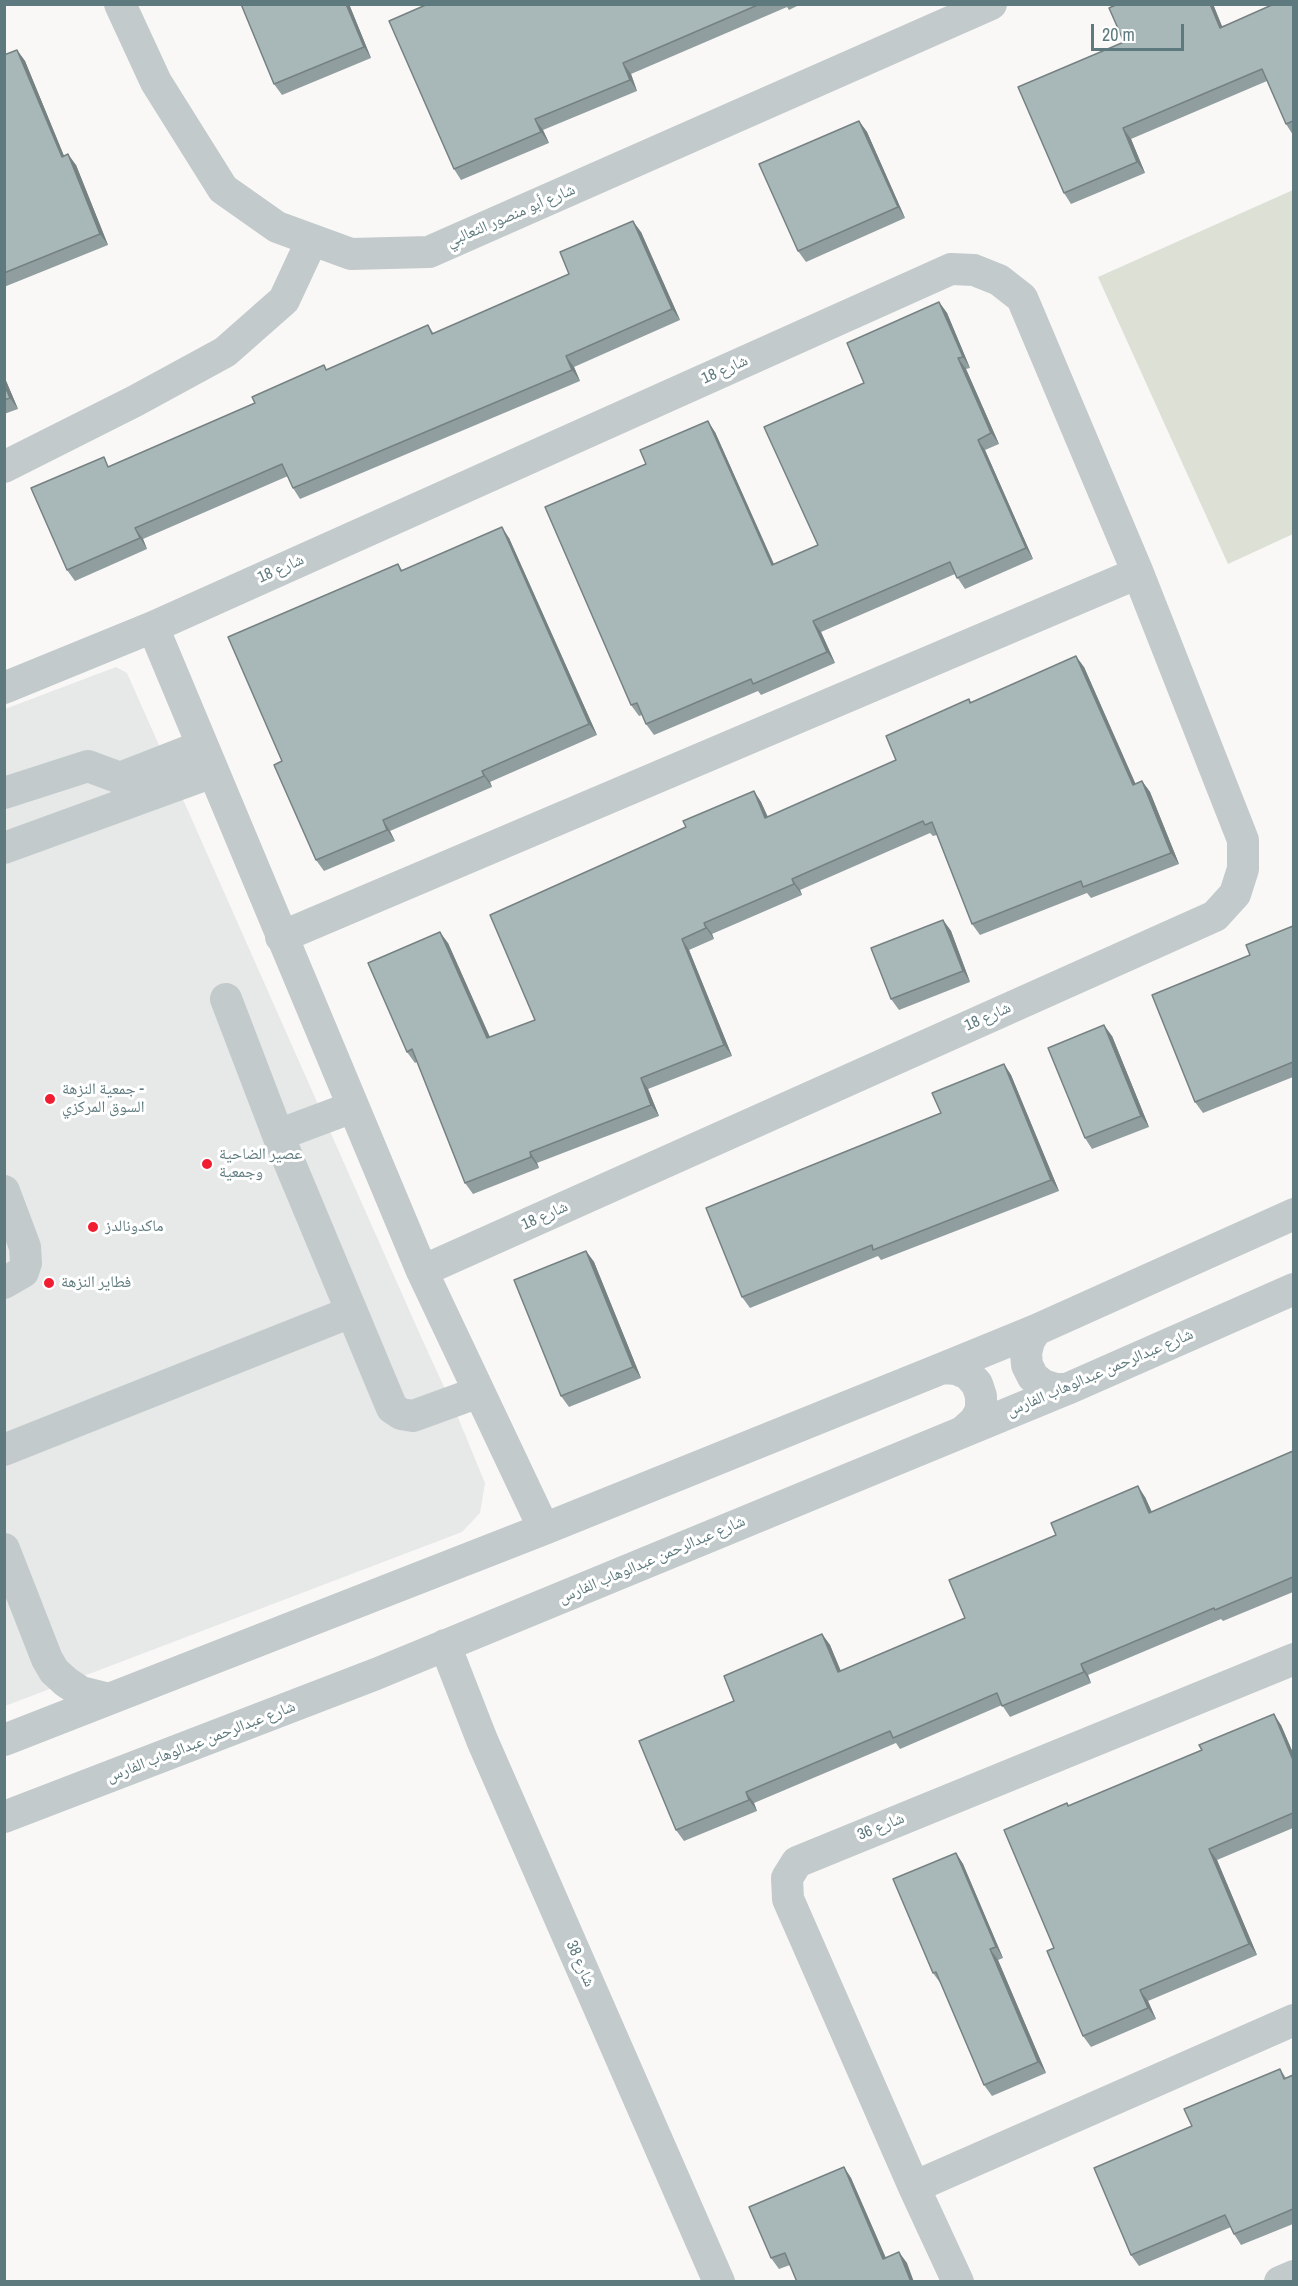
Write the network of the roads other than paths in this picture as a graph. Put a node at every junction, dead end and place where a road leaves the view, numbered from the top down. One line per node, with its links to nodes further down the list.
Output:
1 (120, 4): 3 (street, شارع أبو منصور الثعالبي)
2 (991, 4): 3 (street, شارع أبو منصور الثعالبي)
3 (312, 240): 4 (street)
4 (4, 467)
5 (1138, 573): 6 (street, شارع 18); 12 (street); 18 (street, شارع 18)
6 (153, 627): 7 (street, شارع 18); 8 (street)
7 (8, 681)
8 (208, 759): 9 (street); 12 (street)
9 (125, 790): 10 (street); 11 (street)
10 (4, 794)
11 (4, 848)
12 (281, 937): 14 (street)
13 (226, 999): 15 (street)
14 (352, 1107): 15 (street); 18 (street)
15 (278, 1135): 21 (street)
16 (7, 1204): 19 (street)
17 (1293, 1214): 22 (street)
18 (422, 1271): 25 (street)
19 (4, 1283)
20 (1293, 1289): 24 (street, شارع عبدالرحمن عبدالوهاب الفارس)
21 (351, 1312): 25 (street); 27 (street)
22 (1036, 1330): 23 (street); 24 (street)
23 (943, 1368): 26 (street); 28 (street)
24 (1067, 1389): 26 (street, شارع عبدالرحمن عبدالوهاب الفارس)
25 (479, 1392): 28 (street)
26 (965, 1430): 30 (street, شارع عبدالرحمن عبدالوهاب الفارس)
27 (4, 1450)
28 (544, 1529): 32 (street)
29 (4, 1549): 32 (street)
30 (445, 1645): 34 (street, شارع عبدالرحمن عبدالوهاب الفارس); 38 (street, شارع 38)
31 (1293, 1659): 36 (street, شارع 36)
32 (109, 1699): 33 (street)
33 (4, 1740)
34 (4, 1817)
35 (1293, 2020): 36 (street)
36 (914, 2187): 39 (street, شارع 36)
37 (1293, 2276): 40 (street)
38 (719, 2282)
39 (958, 2282)
40 (1280, 2282)

